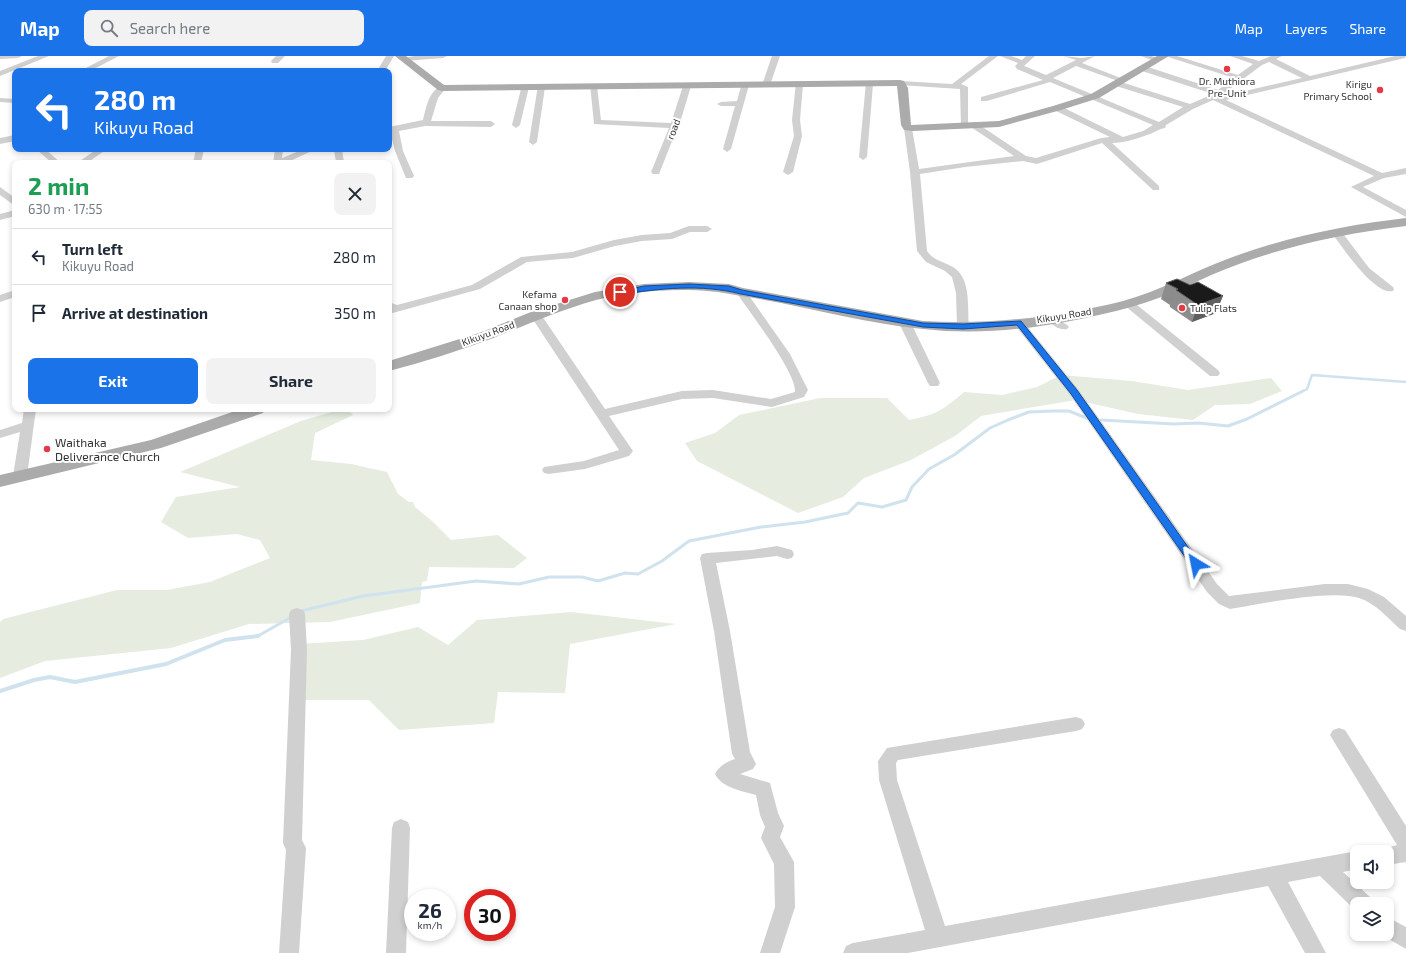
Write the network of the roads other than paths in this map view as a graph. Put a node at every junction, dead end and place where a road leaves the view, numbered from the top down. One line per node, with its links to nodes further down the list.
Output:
1 (18, 56): 17 (street)
2 (45, 56): 27 (street)
3 (115, 56): 24 (street)
4 (390, 56): 25 (street)
5 (443, 56): 18 (street)
6 (776, 56): 36 (street)
7 (994, 56): 39 (street)
8 (1004, 56): 21 (street)
9 (1031, 56): 21 (street)
10 (1067, 56): 22 (street)
11 (1091, 56): 22 (street)
12 (1145, 56): 19 (street)
13 (1169, 56): 28 (street)
14 (1234, 56): 23 (street)
15 (1278, 56): 20 (street)
16 (1405, 56): 29 (street)
17 (0, 57)
18 (402, 57): 42 (main road)
19 (1160, 58): 26 (main road)
20 (1269, 59): 23 (street); 29 (street)
21 (1022, 62): 30 (street)
22 (1080, 62): 30 (street); 31 (street)
23 (1259, 63): 28 (street)
24 (90, 68)
25 (383, 68)
26 (1142, 68): 31 (main road); 43 (street)
27 (2, 71)
28 (1241, 78): 43 (street)
29 (1309, 78): 43 (street)
30 (1048, 79): 44 (street); 45 (street)
31 (1119, 82): 44 (main road); 50 (street)
32 (799, 84): 33 (main road); 36 (main road); 76 (street)
33 (869, 84): 34 (main road); 69 (street)
34 (900, 84): 39 (street); 58 (main road)
35 (745, 85): 36 (main road); 38 (main road); 48 (street)
36 (766, 85)
37 (593, 86): 38 (main road); 41 (main road); 56 (street)
38 (687, 86): 56 (street, road)
39 (954, 86): 54 (street)
40 (525, 87): 41 (main road); 42 (main road); 55 (street)
41 (541, 87): 64 (street)
42 (442, 88): 52 (street)
43 (1217, 96): 50 (street); 79 (street)
44 (1092, 98): 51 (main road); 57 (street)
45 (984, 99)
46 (0, 100): 47 (street)
47 (12, 101)
48 (741, 103): 49 (street); 65 (street)
49 (721, 104)
50 (1190, 107): 57 (street)
51 (1057, 108): 54 (main road); 62 (street)
52 (424, 123): 53 (street); 59 (street)
53 (491, 124)
54 (968, 124): 58 (main road); 70 (street)
55 (516, 125)
56 (674, 126): 75 (street, road)
57 (1162, 126): 62 (street)
58 (908, 128): 77 (street)
59 (392, 130): 78 (street)
60 (12, 139): 63 (street)
61 (1104, 140): 62 (street); 70 (street); 80 (street)
62 (1122, 140)
63 (0, 141)
64 (533, 142)
65 (727, 149)
66 (44, 152): 71 (street)
67 (98, 152): 72 (street)
68 (299, 152): 73 (street)
69 (863, 157)
70 (1023, 158): 77 (street)
71 (53, 160)
72 (86, 160)
73 (283, 160)
74 (1406, 171): 79 (street)
75 (656, 172)
76 (788, 172)
77 (915, 172): 99 (street)
78 (409, 176)
79 (1381, 176): 84 (street)
80 (1156, 188)
81 (0, 190): 82 (street)
82 (12, 200)
83 (12, 214): 85 (street)
84 (1406, 214)
85 (0, 217)
86 (1406, 222): 88 (main road, Kikuyu Road)
87 (707, 229): 94 (street)
88 (1337, 233): 89 (street); 93 (main road, Kikuyu Road)
89 (1389, 289)
90 (741, 292): 95 (main road, Kikuyu Road); 97 (main road, Kikuyu Road); 106 (street)
91 (12, 294): 92 (street)
92 (0, 299)
93 (1128, 303): 96 (main road, Kikuyu Road); 102 (street)
94 (392, 310)
95 (536, 315): 101 (main road, Kikuyu Road); 106 (street)
96 (1052, 318): 98 (main road, Kikuyu Road); 100 (street)
97 (904, 321): 99 (main road, Kikuyu Road); 103 (street)
98 (1018, 322): 99 (main road, Kikuyu Road); 114 (street)
99 (963, 327)
100 (1063, 328)
101 (392, 365)
102 (1214, 373)
103 (934, 383)
104 (30, 412): 107 (street)
105 (248, 412): 110 (main road)
106 (601, 414): 109 (street)
107 (28, 425): 108 (street); 110 (street)
108 (0, 434)
109 (549, 470)
110 (20, 476): 111 (main road)
111 (0, 480)
112 (787, 554): 130 (street)
113 (297, 614): 128 (street)
114 (1406, 625)
115 (1076, 724): 126 (street)
116 (1339, 735): 118 (street)
117 (401, 828): 129 (street)
118 (1406, 843)
119 (1406, 853): 120 (street)
120 (1394, 855)
121 (1350, 861): 122 (street)
122 (1323, 866): 123 (street); 124 (street)
123 (1273, 875): 126 (street); 132 (street)
124 (1356, 897)
125 (1394, 931): 127 (street)
126 (938, 937): 131 (street)
127 (1406, 939)
128 (289, 953)
129 (396, 953)
130 (770, 953)
131 (853, 953)
132 (1316, 953)

